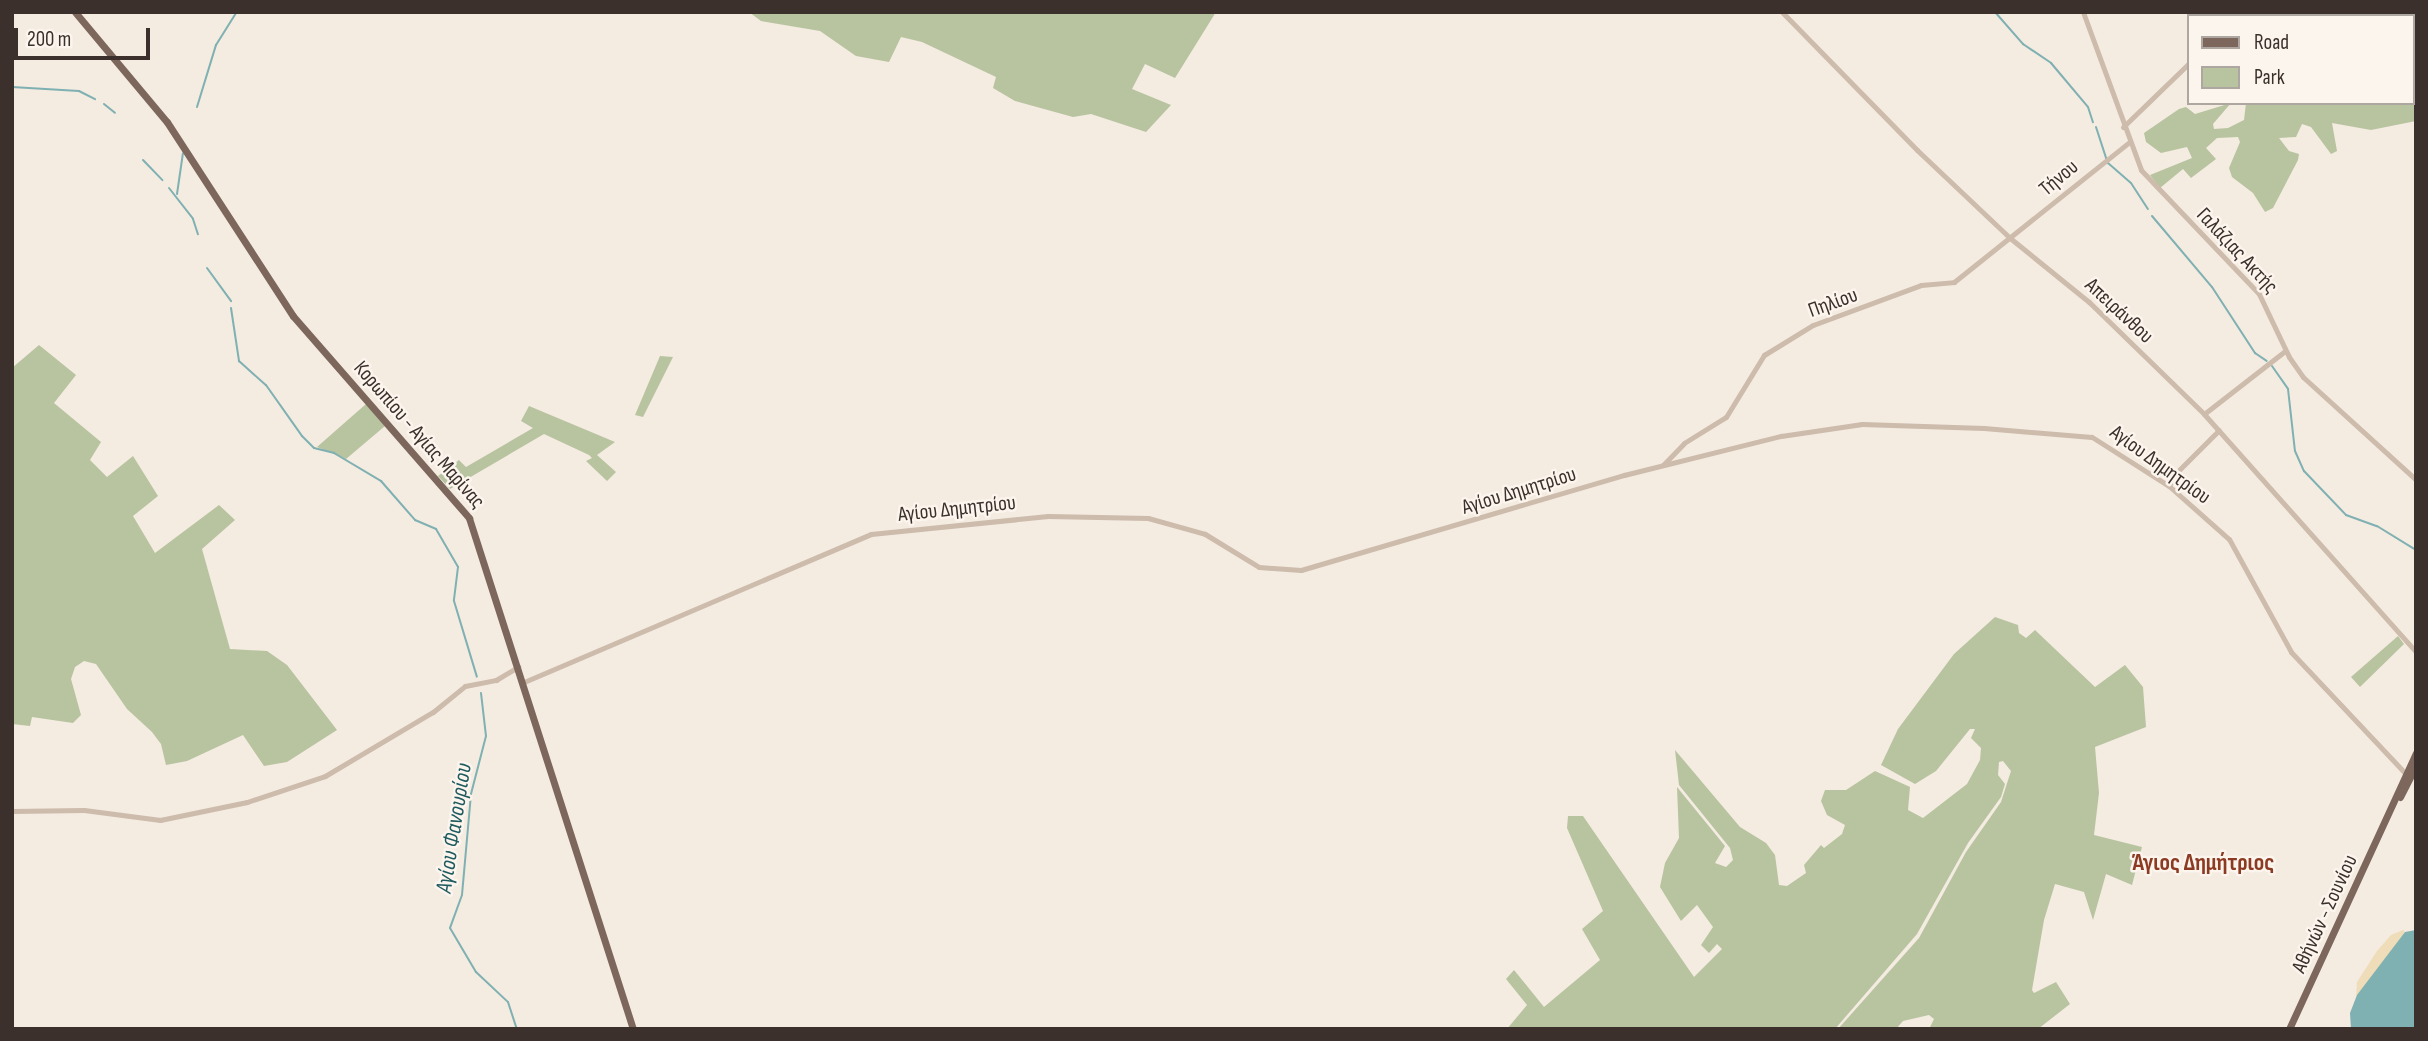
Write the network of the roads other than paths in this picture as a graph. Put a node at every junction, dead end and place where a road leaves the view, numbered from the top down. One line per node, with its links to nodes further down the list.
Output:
1 (75, 12): 15 (main road, Κορωπίου - Αγίας Μαρίνας)
2 (1782, 12): 7 (street, Απειράνθου)
3 (2083, 12): 5 (street, Γαλάζιας Ακτής)
4 (2186, 66): 5 (street)
5 (2123, 127): 6 (street, Γαλάζιας Ακτής)
6 (2128, 143): 7 (street, Τήνου); 8 (street, Γαλάζιας Ακτής)
7 (2010, 238): 9 (street, Απειράνθου); 11 (street, Πηλίου)
8 (2285, 351): 9 (street); 12 (street, Γαλάζιας Ακτής)
9 (2204, 414): 10 (street, Απειράνθου)
10 (2219, 430): 13 (street); 14 (street, Απειράνθου)
11 (1663, 466): 13 (street, Αγίου Δημητρίου); 16 (street, Αγίου Δημητρίου)
12 (2416, 480)
13 (2169, 486): 19 (street, Αγίου Δημητρίου)
14 (2416, 653)
15 (518, 667): 16 (main road, Κορωπίου - Αγίας Μαρίνας); 20 (street)
16 (524, 682): 21 (main road, Κορωπίου - Αγίας Μαρίνας)
17 (2416, 753): 19 (main road, Αθήνών - Σουνίου)
18 (2416, 766): 19 (main road, Αθήνών - Σουνίου)
19 (2408, 776): 22 (main road, Αθήνών - Σουνίου)
20 (12, 811)
21 (633, 1029)
22 (2289, 1029)

